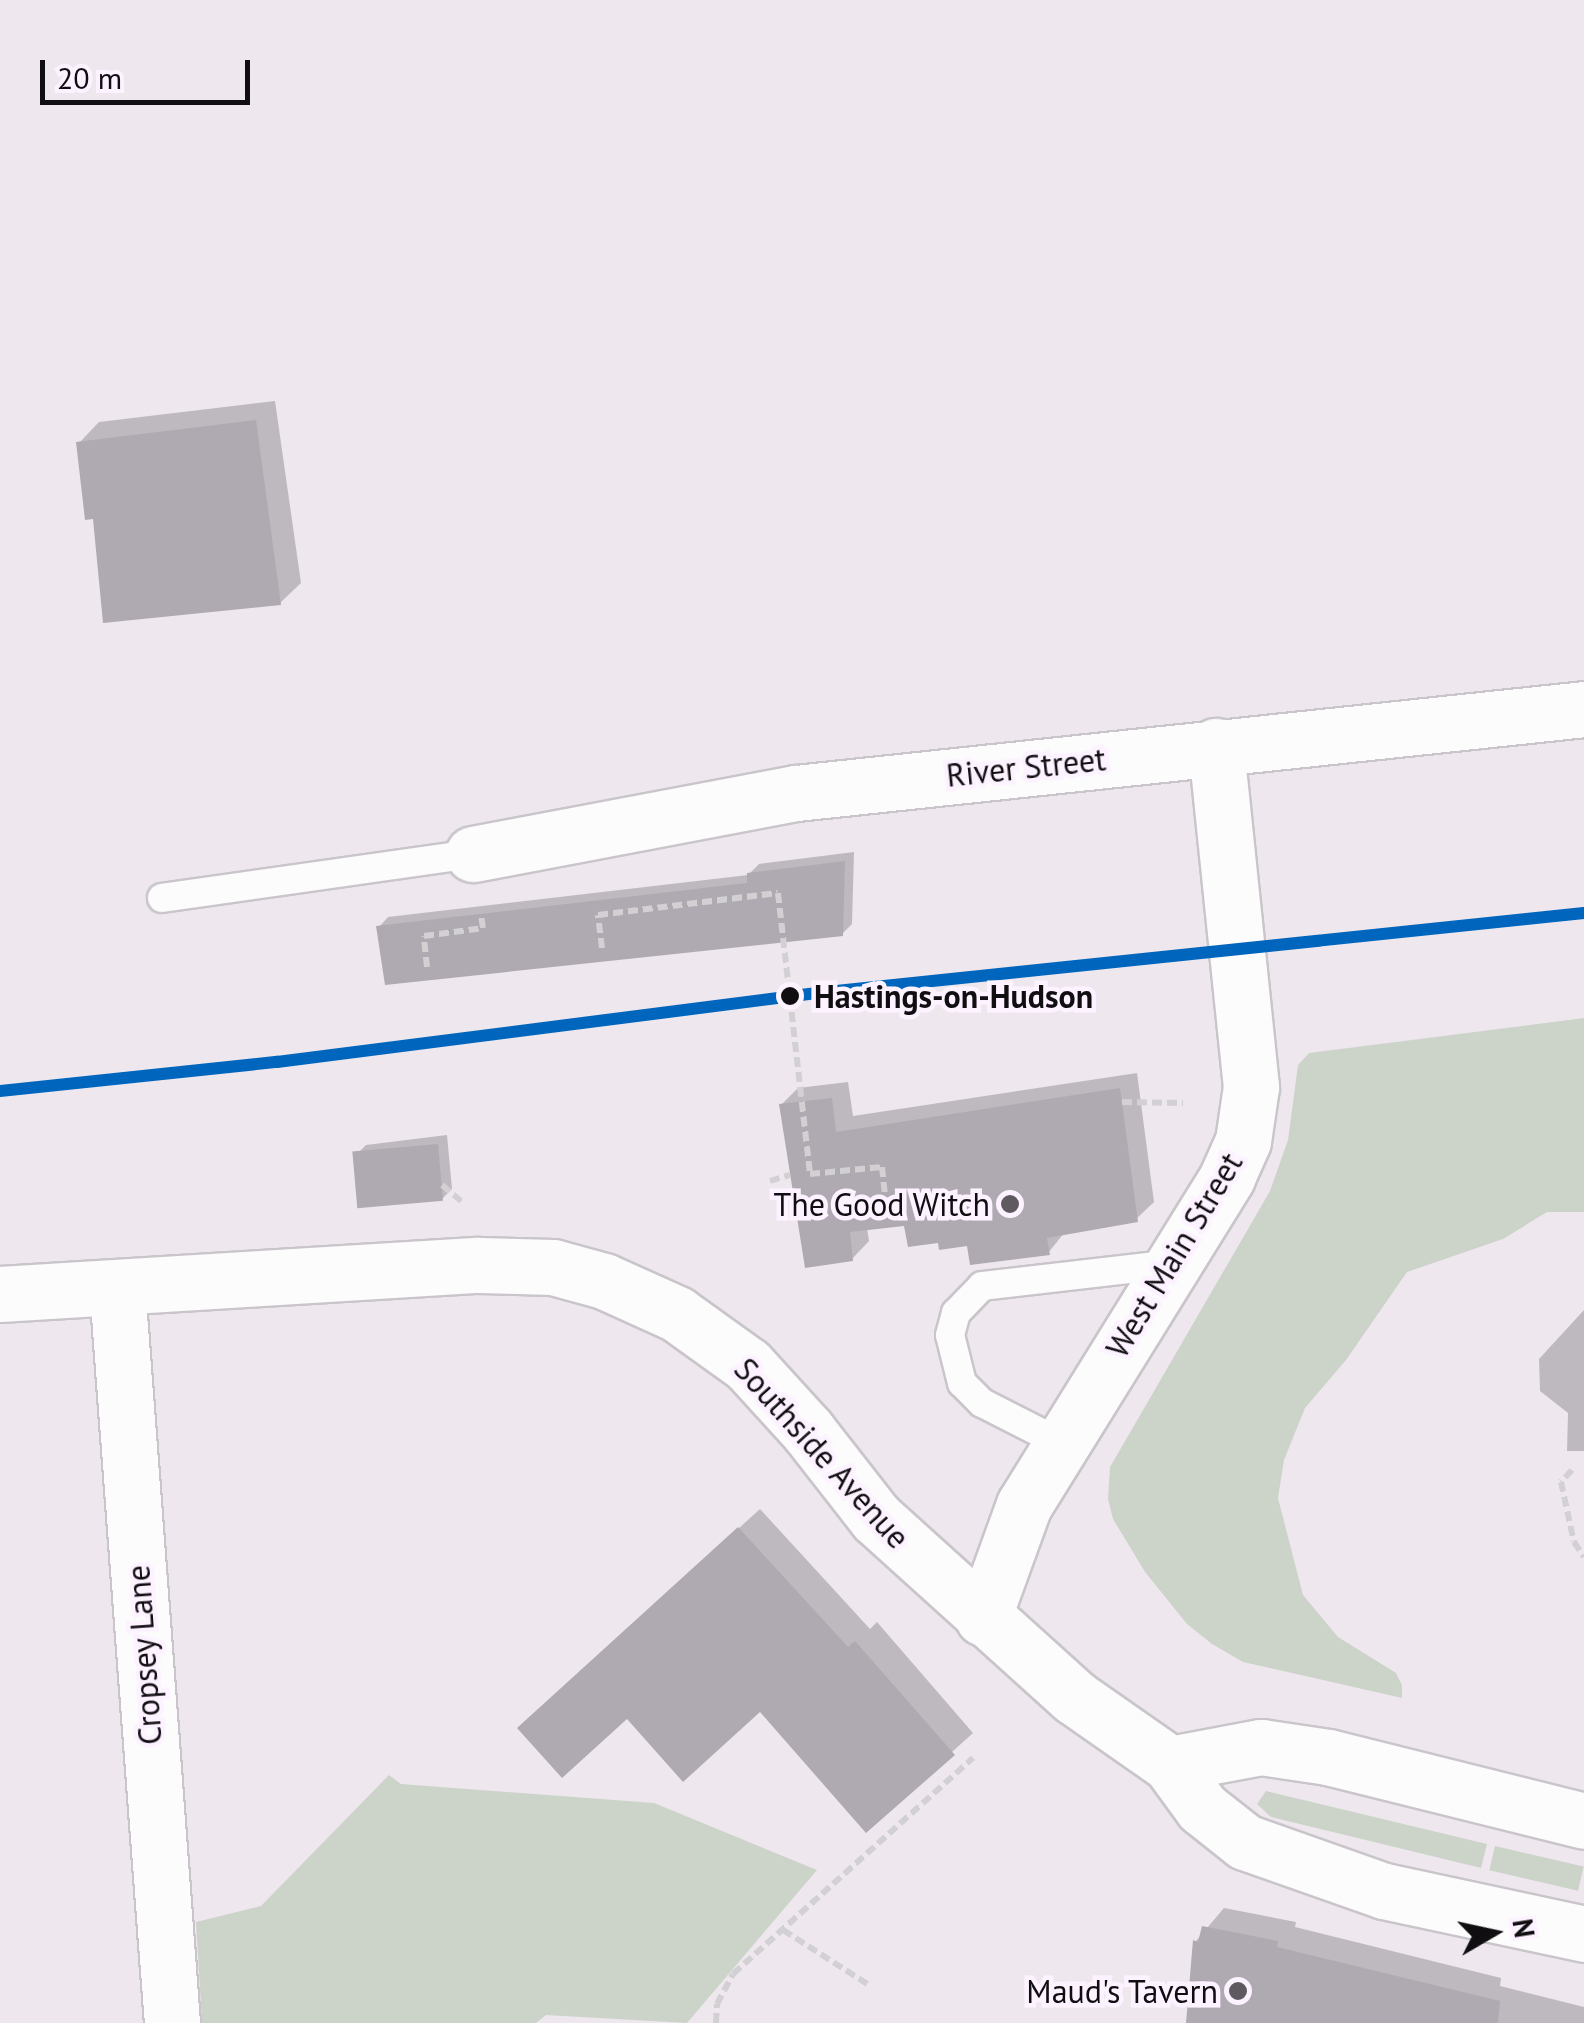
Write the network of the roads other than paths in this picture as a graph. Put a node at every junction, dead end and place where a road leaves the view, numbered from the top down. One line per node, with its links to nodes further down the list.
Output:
1 (1584, 710): 2 (street, River Street)
2 (1218, 771): 3 (street, River Street); 5 (street, West Main Street)
3 (473, 854): 4 (lane)
4 (162, 898)
5 (1173, 1264): 8 (street, West Main Street); 8 (lane)
6 (116, 1288): 7 (street, Southside Avenue); 9 (street, Southside Avenue); 13 (street, Cropsey Lane)
7 (0, 1294)
8 (1059, 1442): 9 (street, West Main Street)
9 (983, 1618): 10 (street, Southside Avenue)
10 (1170, 1764): 11 (street); 12 (street, Southside Avenue)
11 (1584, 1821)
12 (1584, 1934)
13 (172, 2023)

